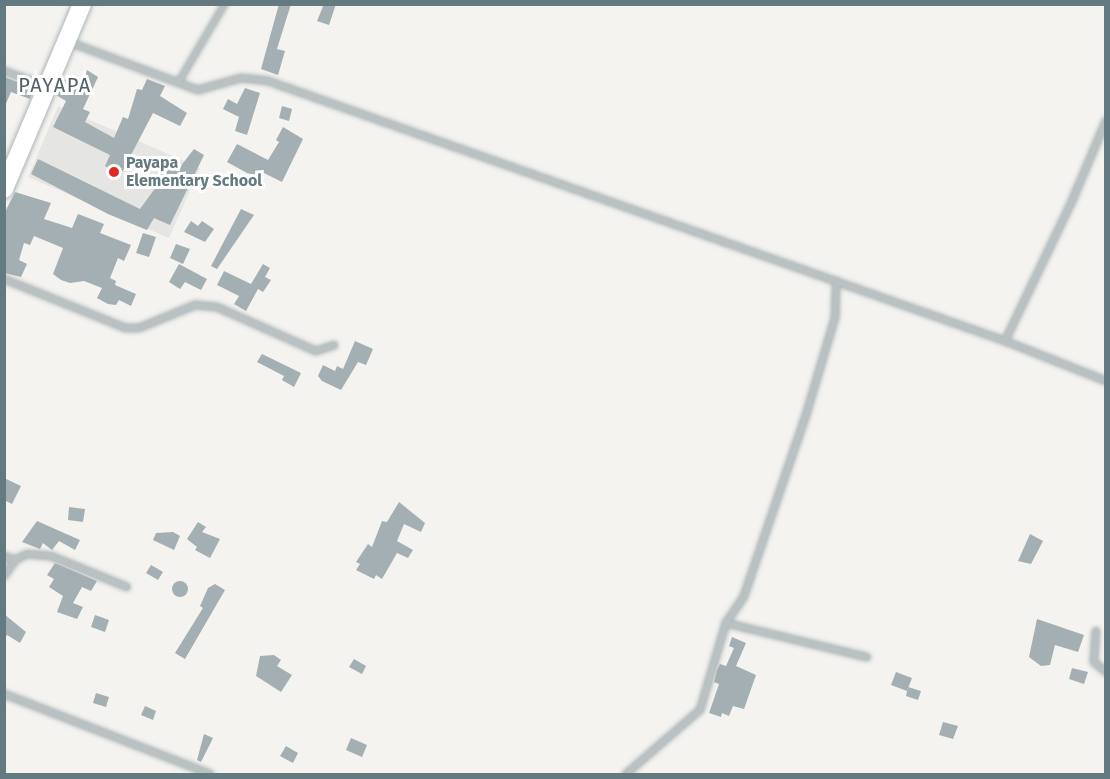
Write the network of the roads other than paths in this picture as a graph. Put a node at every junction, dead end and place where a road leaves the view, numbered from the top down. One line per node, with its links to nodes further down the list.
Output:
1 (82, 4): 3 (main road)
2 (224, 4): 5 (lane)
3 (66, 40): 5 (street); 6 (main road)
4 (4, 71): 6 (street)
5 (178, 82): 10 (street)
6 (49, 87): 8 (main road)
7 (1106, 121): 11 (street)
8 (4, 189)
9 (4, 279): 12 (street)
10 (836, 281): 11 (street); 18 (street)
11 (1005, 340): 13 (street)
12 (334, 345)
13 (1106, 381)
14 (4, 556): 15 (street)
15 (15, 560): 16 (street); 17 (street)
16 (4, 576)
17 (127, 587)
18 (726, 623): 20 (street); 24 (street)
19 (1096, 631): 21 (street)
20 (867, 657)
21 (1106, 672)
22 (4, 694): 23 (street)
23 (210, 774)
24 (626, 774)

